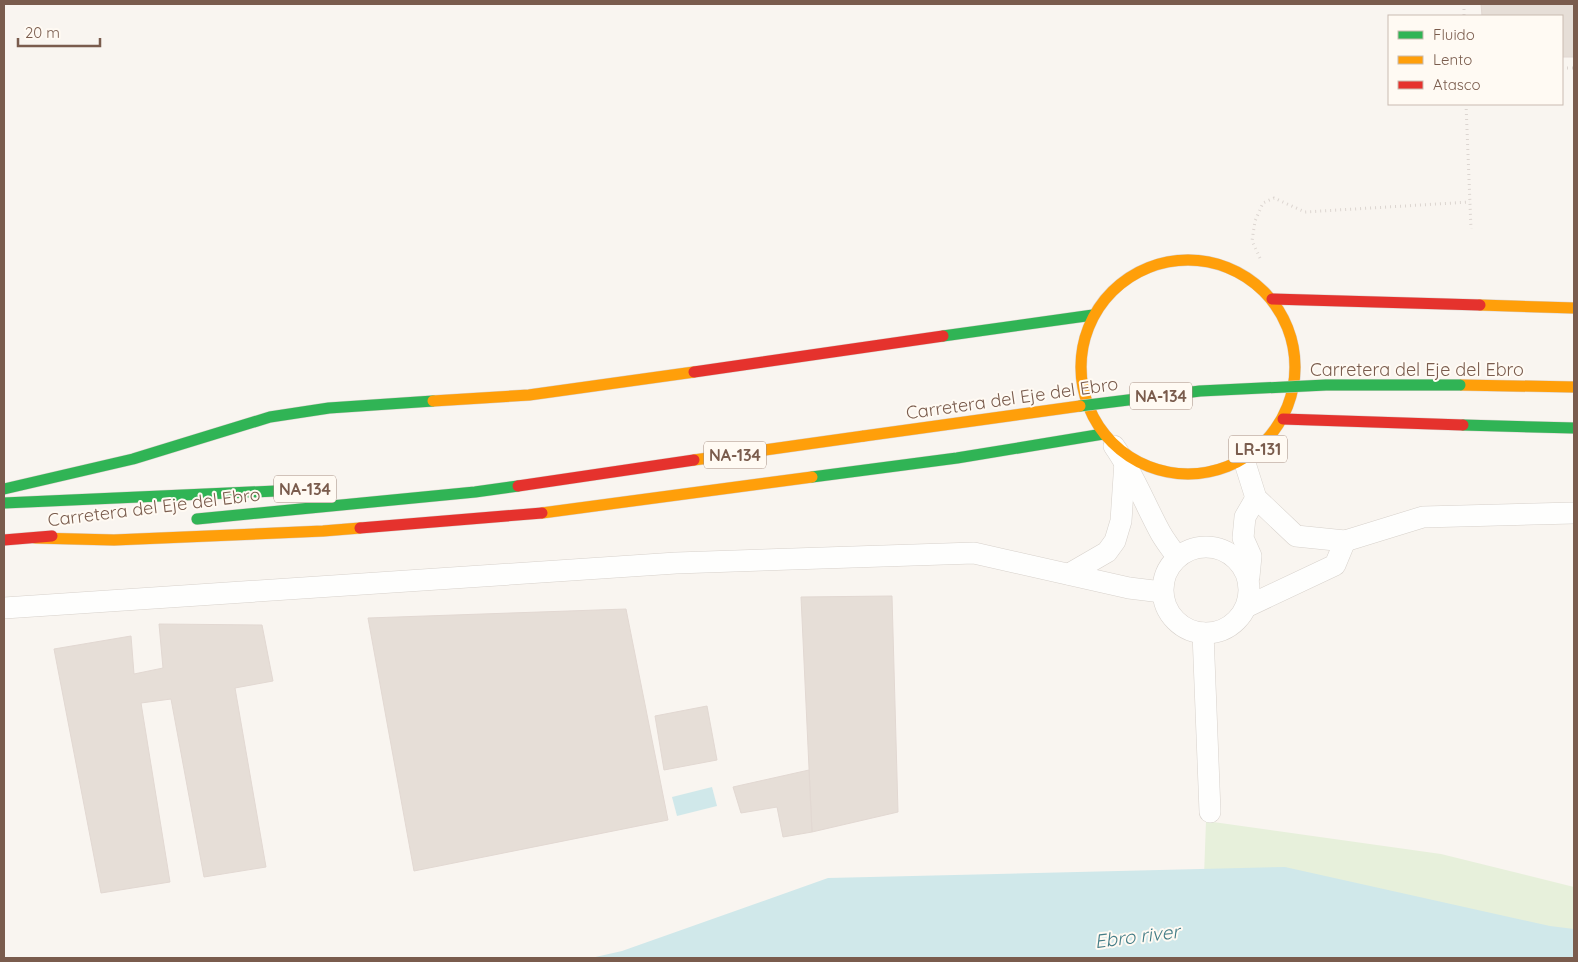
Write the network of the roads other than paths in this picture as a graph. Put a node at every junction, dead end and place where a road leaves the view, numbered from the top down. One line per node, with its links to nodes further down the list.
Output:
1 (1272, 299): 2 (main road); 3 (main road, LR-131); 5 (main road, LR-131)
2 (1574, 308)
3 (1094, 315): 7 (main road, LR-131); 12 (main road)
4 (1574, 387): 9 (main road, Carretera del Eje del Ebro / NA-134, bridge)
5 (1283, 419): 6 (main road); 8 (main road, LR-131)
6 (1574, 428)
7 (1114, 447): 8 (main road, LR-131); 18 (main road); 21 (street); 22 (street)
8 (1244, 460): 13 (street)
9 (606, 473): 10 (main road, Carretera del Eje del Ebro / NA-134); 16 (main road, Carretera del Eje del Ebro / NA-134)
10 (510, 475)
11 (329, 488): 14 (main road, Carretera del Eje del Ebro / NA-134)
12 (4, 489)
13 (1256, 498): 20 (street); 23 (street)
14 (4, 503)
15 (1574, 513): 20 (street)
16 (181, 521)
17 (113, 529): 18 (main road, Carretera del Eje del Ebro)
18 (35, 538): 19 (main road, Carretera del Eje del Ebro)
19 (4, 540)
20 (1345, 541): 25 (street)
21 (1177, 556): 23 (street); 24 (street)
22 (1069, 574): 24 (street); 26 (street)
23 (1249, 580): 25 (street)
24 (1162, 592): 27 (street)
25 (1246, 607): 27 (street)
26 (4, 608)
27 (1203, 634): 28 (street)
28 (1210, 812)

